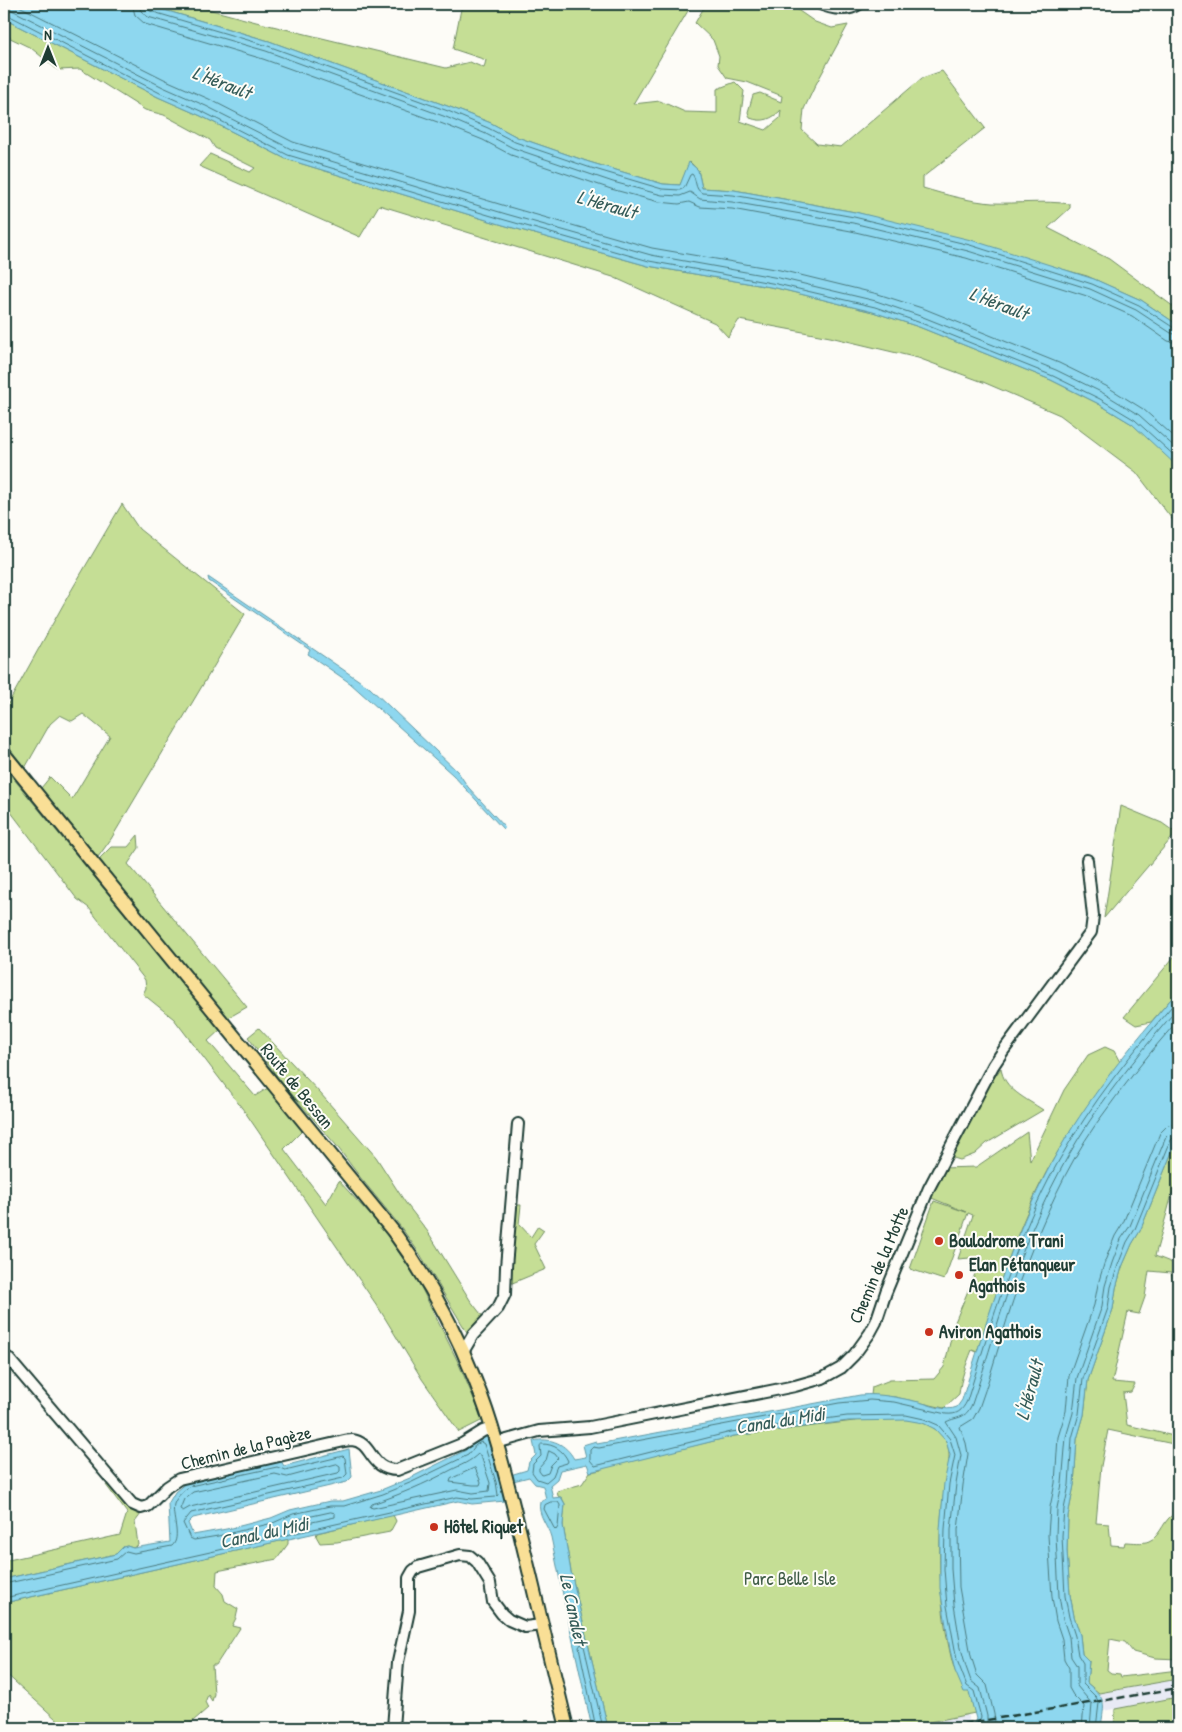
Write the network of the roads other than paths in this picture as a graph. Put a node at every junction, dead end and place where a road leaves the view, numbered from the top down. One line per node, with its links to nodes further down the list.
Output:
1 (820, 4): 2 (street)
2 (859, 4)
3 (4, 754): 6 (main road, Route de Bessan)
4 (1087, 860): 9 (street, Chemin de la Motte)
5 (518, 1124): 6 (street)
6 (461, 1349): 8 (main road, Route de Bessan)
7 (4, 1356): 8 (street, Chemin de la Pagèze)
8 (492, 1428): 9 (main road, Route de Bessan)
9 (496, 1443): 10 (main road, Route de Bessan)
10 (542, 1625): 11 (street); 12 (main road, Route de Bessan)
11 (393, 1728)
12 (567, 1728)

